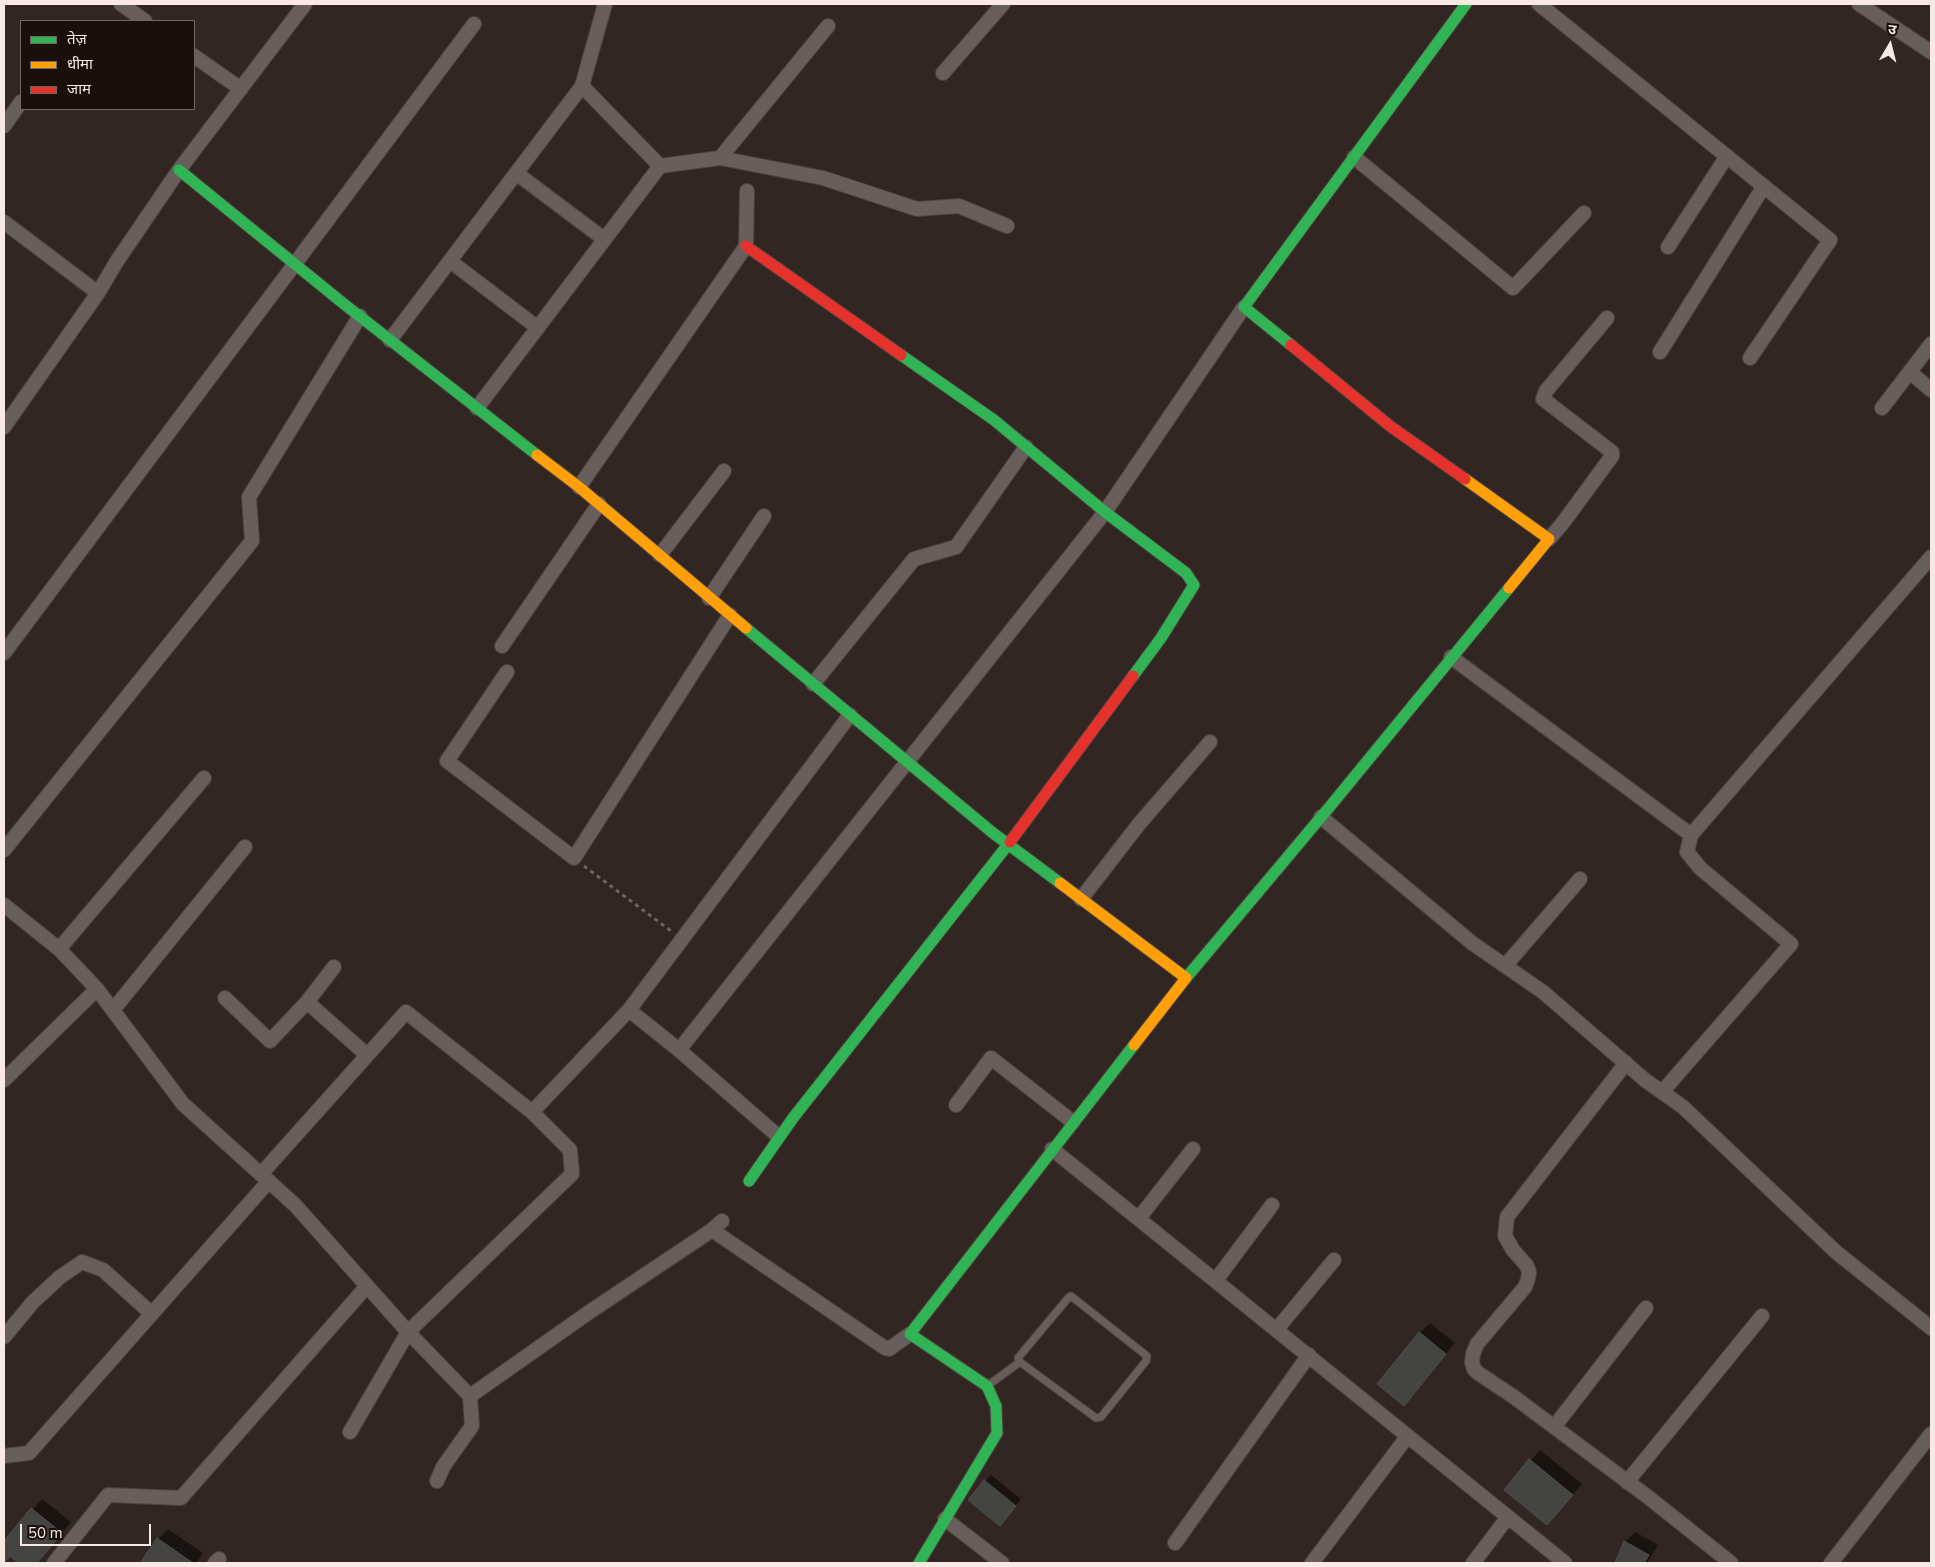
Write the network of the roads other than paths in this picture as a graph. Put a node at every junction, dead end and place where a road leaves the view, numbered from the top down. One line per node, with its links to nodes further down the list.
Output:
1 (121, 4): 8 (street)
2 (305, 4): 15 (street)
3 (605, 4): 14 (street)
4 (1003, 4): 13 (street)
5 (1466, 4): 19 (street)
6 (1539, 4): 18 (street)
7 (1859, 4): 11 (street)
8 (144, 20)
9 (474, 24): 33 (street)
10 (828, 26): 20 (street)
11 (1931, 52)
12 (195, 57): 15 (street)
13 (943, 73)
14 (582, 86): 21 (street); 23 (street)
15 (241, 89): 22 (street)
16 (20, 103): 17 (street)
17 (4, 126)
18 (1727, 156): 24 (street); 31 (street)
19 (1354, 157): 26 (street); 35 (street)
20 (720, 158): 21 (street); 28 (street)
21 (660, 166): 29 (street)
22 (179, 170): 33 (street); 34 (street)
23 (516, 174): 29 (street); 32 (street)
24 (1764, 186): 41 (street); 42 (street)
25 (747, 191): 30 (street)
26 (1584, 213)
27 (4, 222): 34 (street)
28 (1007, 226)
29 (604, 239): 38 (street)
30 (746, 246): 48 (street); 50 (street)
31 (1668, 247)
32 (450, 261): 38 (street); 39 (street)
33 (294, 263): 36 (street); 60 (street)
34 (98, 292): 47 (street)
35 (1244, 306): 52 (street); 54 (street)
36 (360, 316): 39 (street); 72 (street)
37 (1607, 318): 54 (street)
38 (538, 328): 45 (street)
39 (390, 340): 45 (street)
40 (1931, 344): 43 (street)
41 (1660, 352)
42 (1750, 358)
43 (1910, 372): 44 (street); 46 (street)
44 (1931, 390)
45 (477, 408): 50 (street)
46 (1882, 408)
47 (4, 427)
48 (1026, 447): 52 (street); 63 (street)
49 (724, 471): 55 (street)
50 (579, 487): 51 (street)
51 (599, 504): 55 (street); 59 (street)
52 (1105, 512): 66 (street); 70 (street)
53 (764, 516): 57 (street)
54 (1549, 539): 61 (street)
55 (660, 555): 57 (street)
56 (1931, 557): 69 (street)
57 (709, 598): 58 (street)
58 (730, 615): 62 (street); 63 (street)
59 (502, 646)
60 (4, 654)
61 (1451, 658): 68 (street); 69 (street)
62 (508, 672)
63 (813, 684): 64 (street)
64 (850, 715): 66 (street); 84 (street)
65 (1210, 742): 74 (street)
66 (906, 762): 70 (street); 85 (street)
67 (204, 778): 76 (street)
68 (1321, 817): 77 (street); 79 (street)
69 (1691, 835): 89 (street)
70 (1008, 845): 74 (street); 93 (street)
71 (245, 847): 83 (street)
72 (4, 850)
73 (1580, 879): 77 (street)
74 (1081, 899): 79 (street)
75 (4, 905): 76 (street)
76 (59, 949): 80 (street)
77 (1505, 966): 87 (street)
78 (334, 967): 82 (street)
79 (1186, 978): 92 (street)
80 (97, 990): 83 (street); 88 (street)
81 (225, 998): 82 (street)
82 (307, 1002): 86 (street)
83 (112, 1010): 96 (street)
84 (629, 1010): 85 (street); 91 (street)
85 (679, 1050): 93 (street)
86 (367, 1055): 91 (street); 96 (street)
87 (1626, 1064): 89 (street); 115 (street)
88 (5, 1075)
89 (1662, 1092): 106 (street)
90 (956, 1105): 92 (street)
91 (532, 1112): 108 (street)
92 (1073, 1122): 94 (street)
93 (778, 1136): 97 (street)
94 (1052, 1149): 99 (street); 109 (street)
95 (1193, 1149): 99 (street)
96 (265, 1178): 102 (street); 104 (street)
97 (749, 1181)
98 (1272, 1205): 101 (street)
99 (1139, 1218): 101 (street)
100 (1334, 1260): 107 (street)
101 (1216, 1280): 107 (street)
102 (367, 1286): 108 (street); 125 (street)
103 (1646, 1308): 115 (street)
104 (152, 1314): 110 (street); 119 (street)
105 (1762, 1316): 121 (street)
106 (1931, 1328)
107 (1277, 1329): 111 (street)
108 (408, 1332): 114 (street); 116 (street)
109 (910, 1334): 113 (street); 114 (street)
110 (4, 1337)
111 (1310, 1356): 118 (street); 124 (street)
112 (1020, 1362): 112 (lane); 113 (lane)
113 (987, 1386): 123 (street)
114 (470, 1396): 120 (street)
115 (1554, 1427): 121 (street)
116 (350, 1432)
117 (1931, 1434): 132 (street)
118 (1407, 1437): 122 (street); 128 (street)
119 (4, 1456)
120 (436, 1481)
121 (1627, 1482): 131 (street)
122 (1508, 1517): 129 (street); 130 (street)
123 (945, 1519): 126 (street); 127 (street)
124 (1175, 1543)
125 (54, 1563)
126 (919, 1563)
127 (1002, 1563)
128 (1312, 1563)
129 (1474, 1563)
130 (1565, 1563)
131 (1731, 1563)
132 (1831, 1563)

